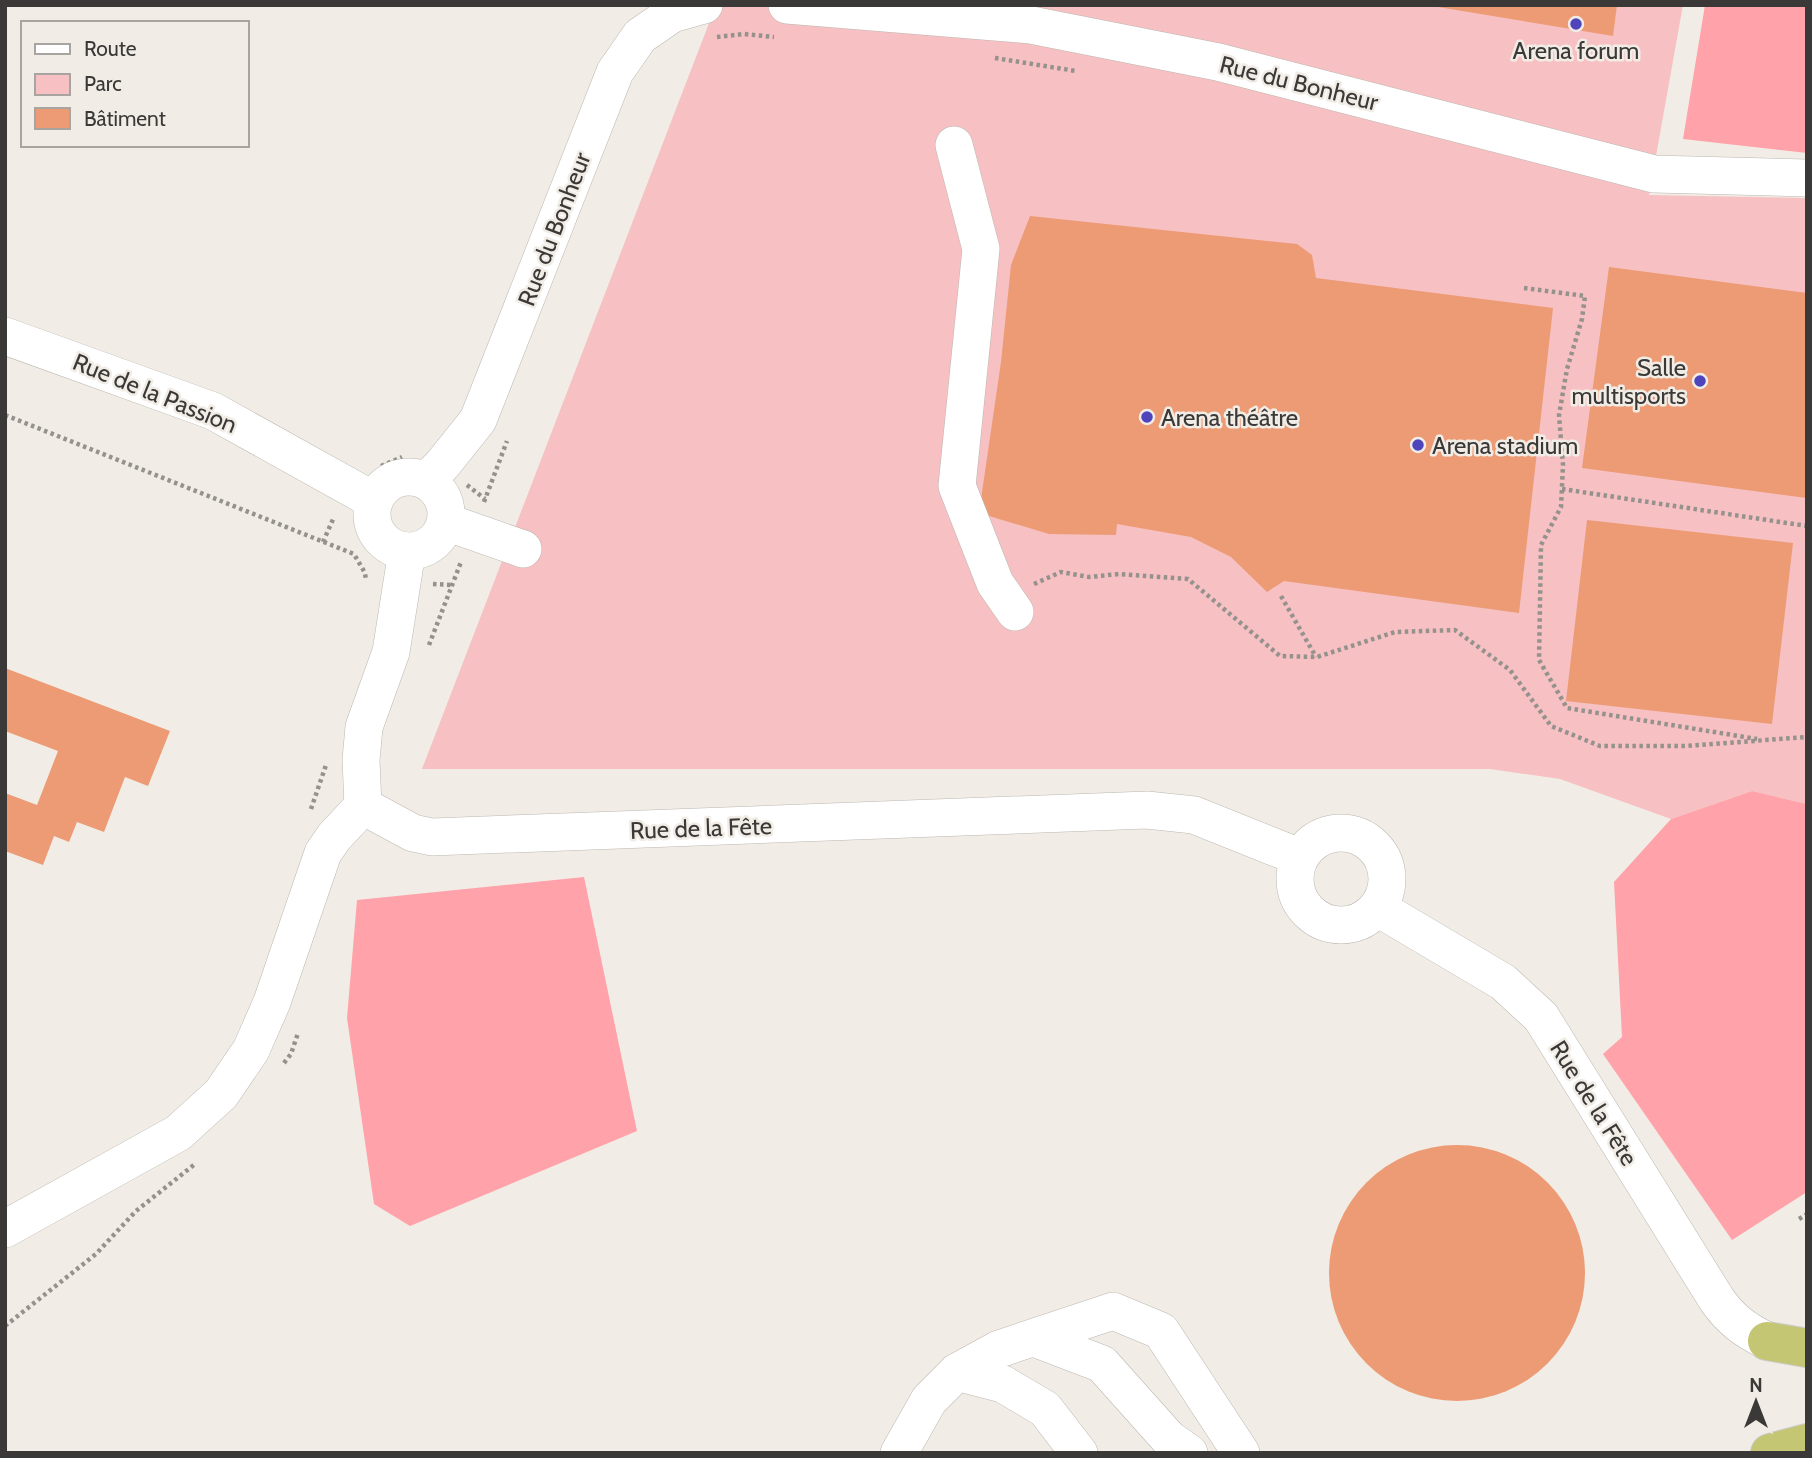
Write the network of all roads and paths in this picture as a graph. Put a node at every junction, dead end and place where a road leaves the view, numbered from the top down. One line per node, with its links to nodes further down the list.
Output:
1 (707, 21): 2 (path); 11 (street, Rue du Bonheur)
2 (785, 21): 6 (street, Rue du Bonheur)
3 (994, 58): 4 (path)
4 (1086, 73)
5 (954, 145): 20 (street)
6 (1807, 178)
7 (1524, 288): 12 (path)
8 (5, 336): 13 (street, Rue de la Passion)
9 (5, 415): 18 (path)
10 (509, 434): 14 (path)
11 (427, 481): 13 (street); 14 (street)
12 (1562, 489): 15 (path); 24 (path)
13 (373, 500): 17 (street)
14 (459, 526): 16 (street); 17 (street); 21 (path)
15 (1807, 526)
16 (523, 549)
17 (407, 551): 26 (street)
18 (367, 592)
19 (1281, 596): 22 (path)
20 (1005, 597): 22 (path)
21 (428, 647)
22 (1317, 657): 24 (path)
23 (1807, 737): 24 (path)
24 (1765, 741)
25 (330, 754): 27 (path)
26 (363, 806): 28 (street, Rue de la Fête); 35 (street)
27 (309, 816)
28 (1299, 857): 29 (street); 29 (street)
29 (1378, 908): 38 (street, Rue de la Fête)
30 (300, 1028): 31 (path)
31 (283, 1065)
32 (199, 1160): 36 (path)
33 (1807, 1214): 34 (path)
34 (1799, 1219)
35 (5, 1229)
36 (5, 1326)
37 (1034, 1338): 40 (street); 44 (street); 45 (street)
38 (1767, 1341): 39 (highway)
39 (1807, 1348)
40 (957, 1373): 42 (street); 43 (street)
41 (1807, 1443): 46 (highway)
42 (899, 1453)
43 (1079, 1453)
44 (1189, 1453)
45 (1241, 1453)
46 (1770, 1453)

